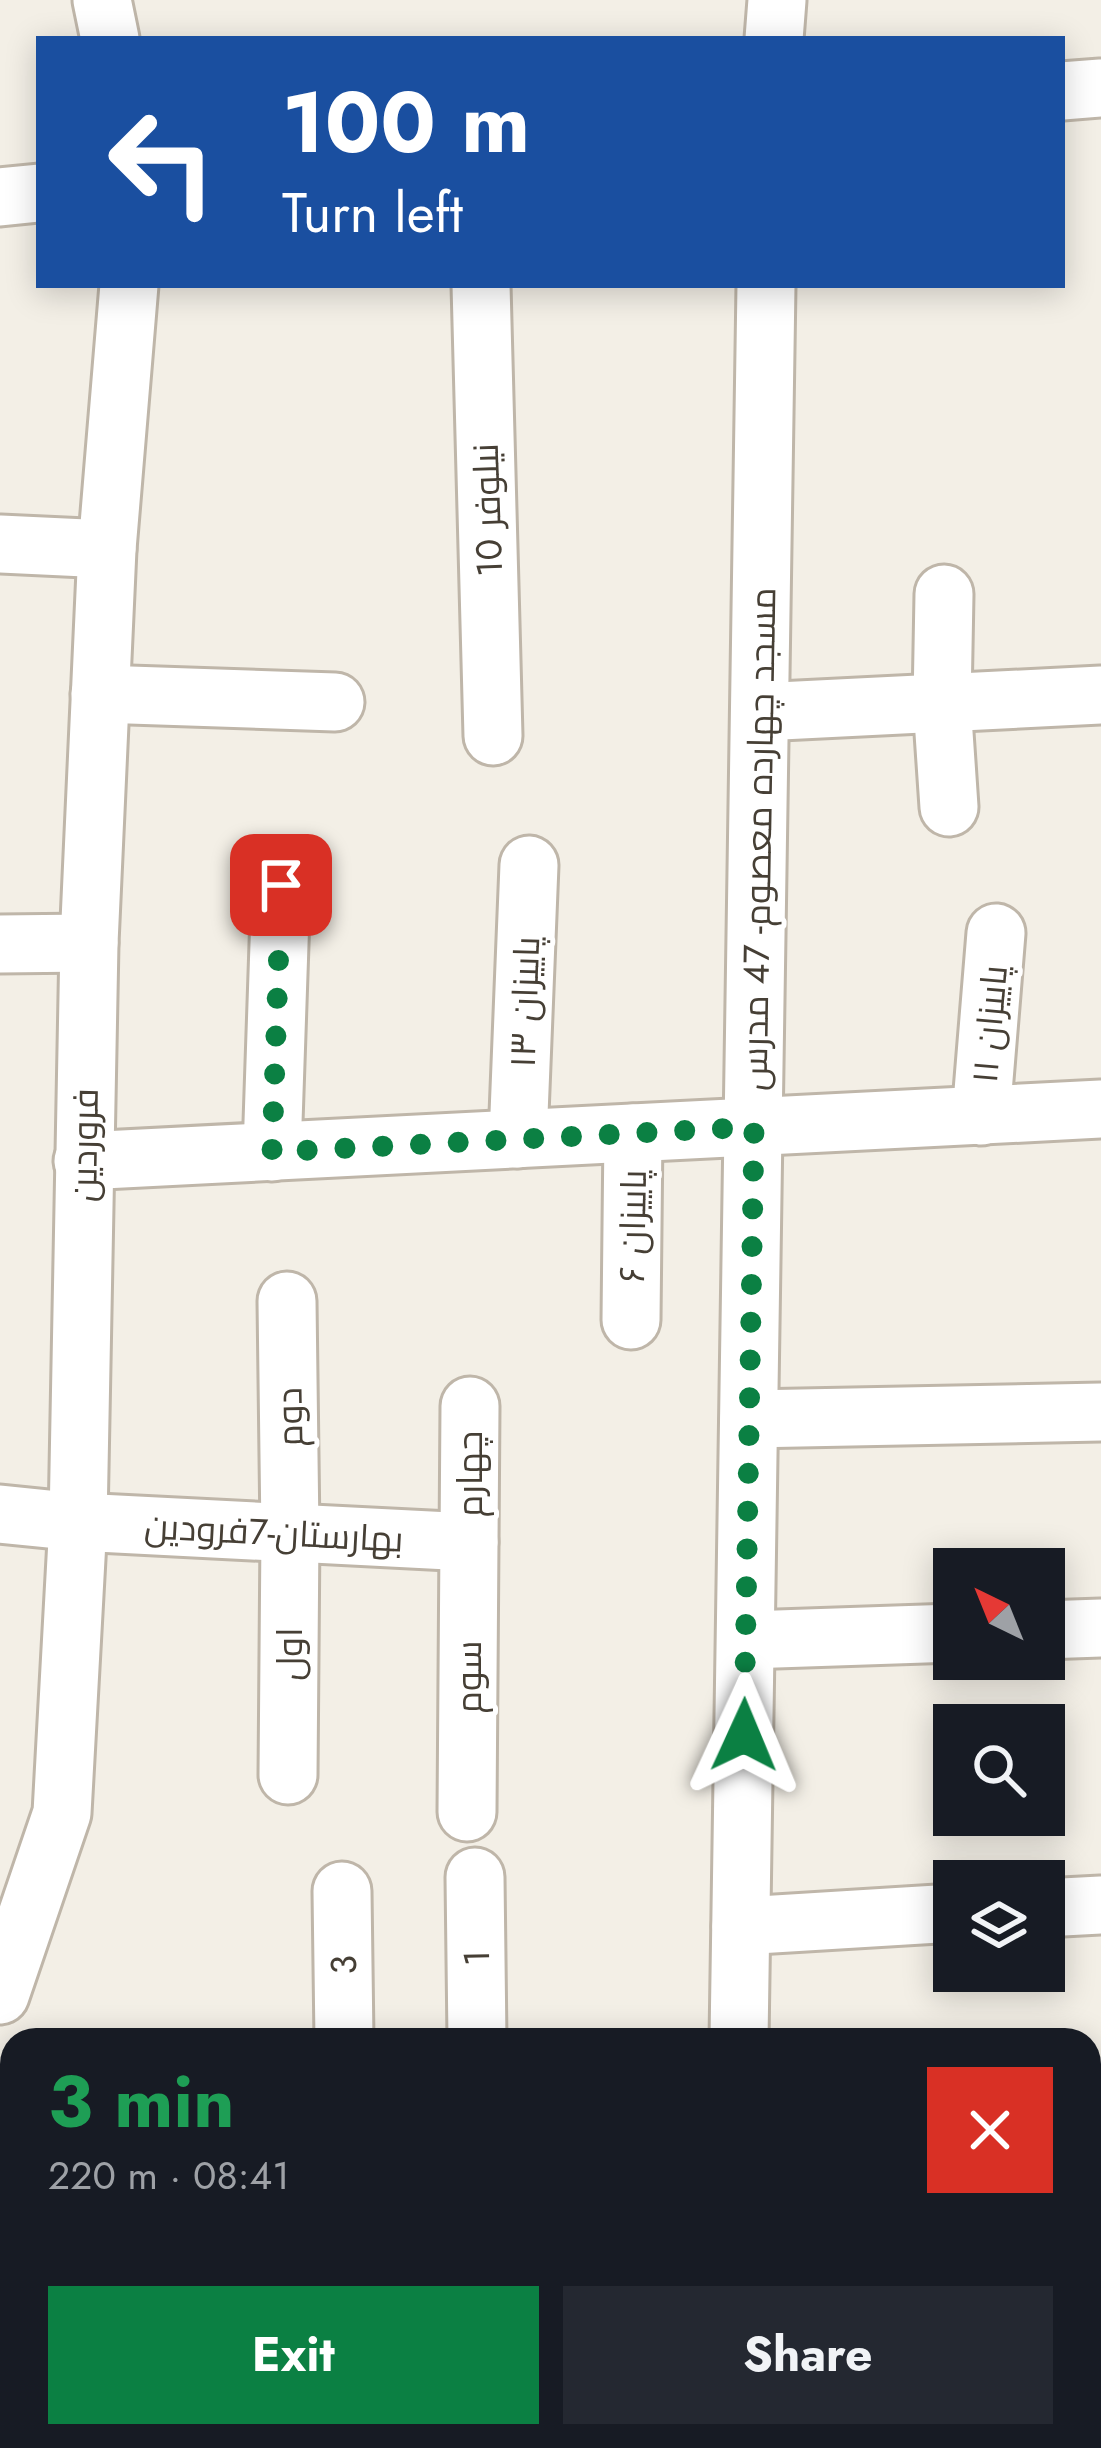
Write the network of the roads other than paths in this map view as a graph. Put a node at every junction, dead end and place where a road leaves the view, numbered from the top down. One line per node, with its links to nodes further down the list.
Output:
1 (102, 0): 3 (street)
2 (777, 0): 4 (street)
3 (109, 36)
4 (774, 36)
5 (1101, 88): 6 (street)
6 (1065, 91)
7 (36, 193): 8 (street)
8 (0, 197)
9 (129, 288): 13 (street, فروردین)
10 (481, 288): 20 (street, نیلوفر 10)
11 (766, 288): 19 (street, مسجد چهارده معصوم- 47 مدرس)
12 (0, 544): 13 (street)
13 (107, 549): 15 (street, فروردین)
14 (944, 594): 18 (street)
15 (100, 694): 17 (street); 25 (street, فروردین)
16 (1101, 695): 18 (street)
17 (335, 702)
18 (942, 703): 19 (street); 21 (street)
19 (760, 712): 29 (street, مسجد چهارده معصوم- 47 مدرس)
20 (494, 736)
21 (949, 807)
22 (529, 865): 31 (street, پاییزان ۱۳)
23 (281, 885): 32 (street)
24 (996, 933): 28 (street, پاییزان ۱۱)
25 (88, 943): 26 (street); 33 (street, فروردین)
26 (0, 944)
27 (1101, 1109): 28 (street)
28 (981, 1116): 29 (street)
29 (754, 1127): 30 (street); 38 (street, مسجد چهارده معصوم- 47 مدرس)
30 (633, 1133): 31 (street); 35 (street, پاییزان ۶)
31 (518, 1139): 32 (street)
32 (272, 1152): 33 (street)
33 (83, 1161): 40 (street, فروردین)
34 (287, 1301): 41 (street, دوم)
35 (631, 1319)
36 (470, 1406): 42 (street, چهارم)
37 (1101, 1412): 38 (street)
38 (749, 1419): 46 (street, مسجد چهارده معصوم- 47 مدرس)
39 (0, 1514): 40 (street, بهارستان-7فرودین)
40 (78, 1522): 41 (street, بهارستان-7فرودین); 55 (street, فروردین)
41 (290, 1533): 42 (street, بهارستان-7فرودین); 47 (street, اول)
42 (469, 1543): 48 (street, سوم)
43 (1101, 1628): 44 (street)
44 (1065, 1629)
45 (933, 1634): 46 (street)
46 (746, 1640): 54 (street, مسجد چهارده معصوم- 47 مدرس)
47 (288, 1775)
48 (467, 1812)
49 (475, 1877): 57 (street, 1)
50 (342, 1891): 56 (street, 3)
51 (1101, 1905): 52 (street)
52 (1065, 1907)
53 (933, 1914): 54 (street)
54 (741, 1926): 58 (street, مسجد چهارده معصوم- 47 مدرس)
55 (0, 1995)
56 (344, 2028)
57 (477, 2028)
58 (739, 2028)

